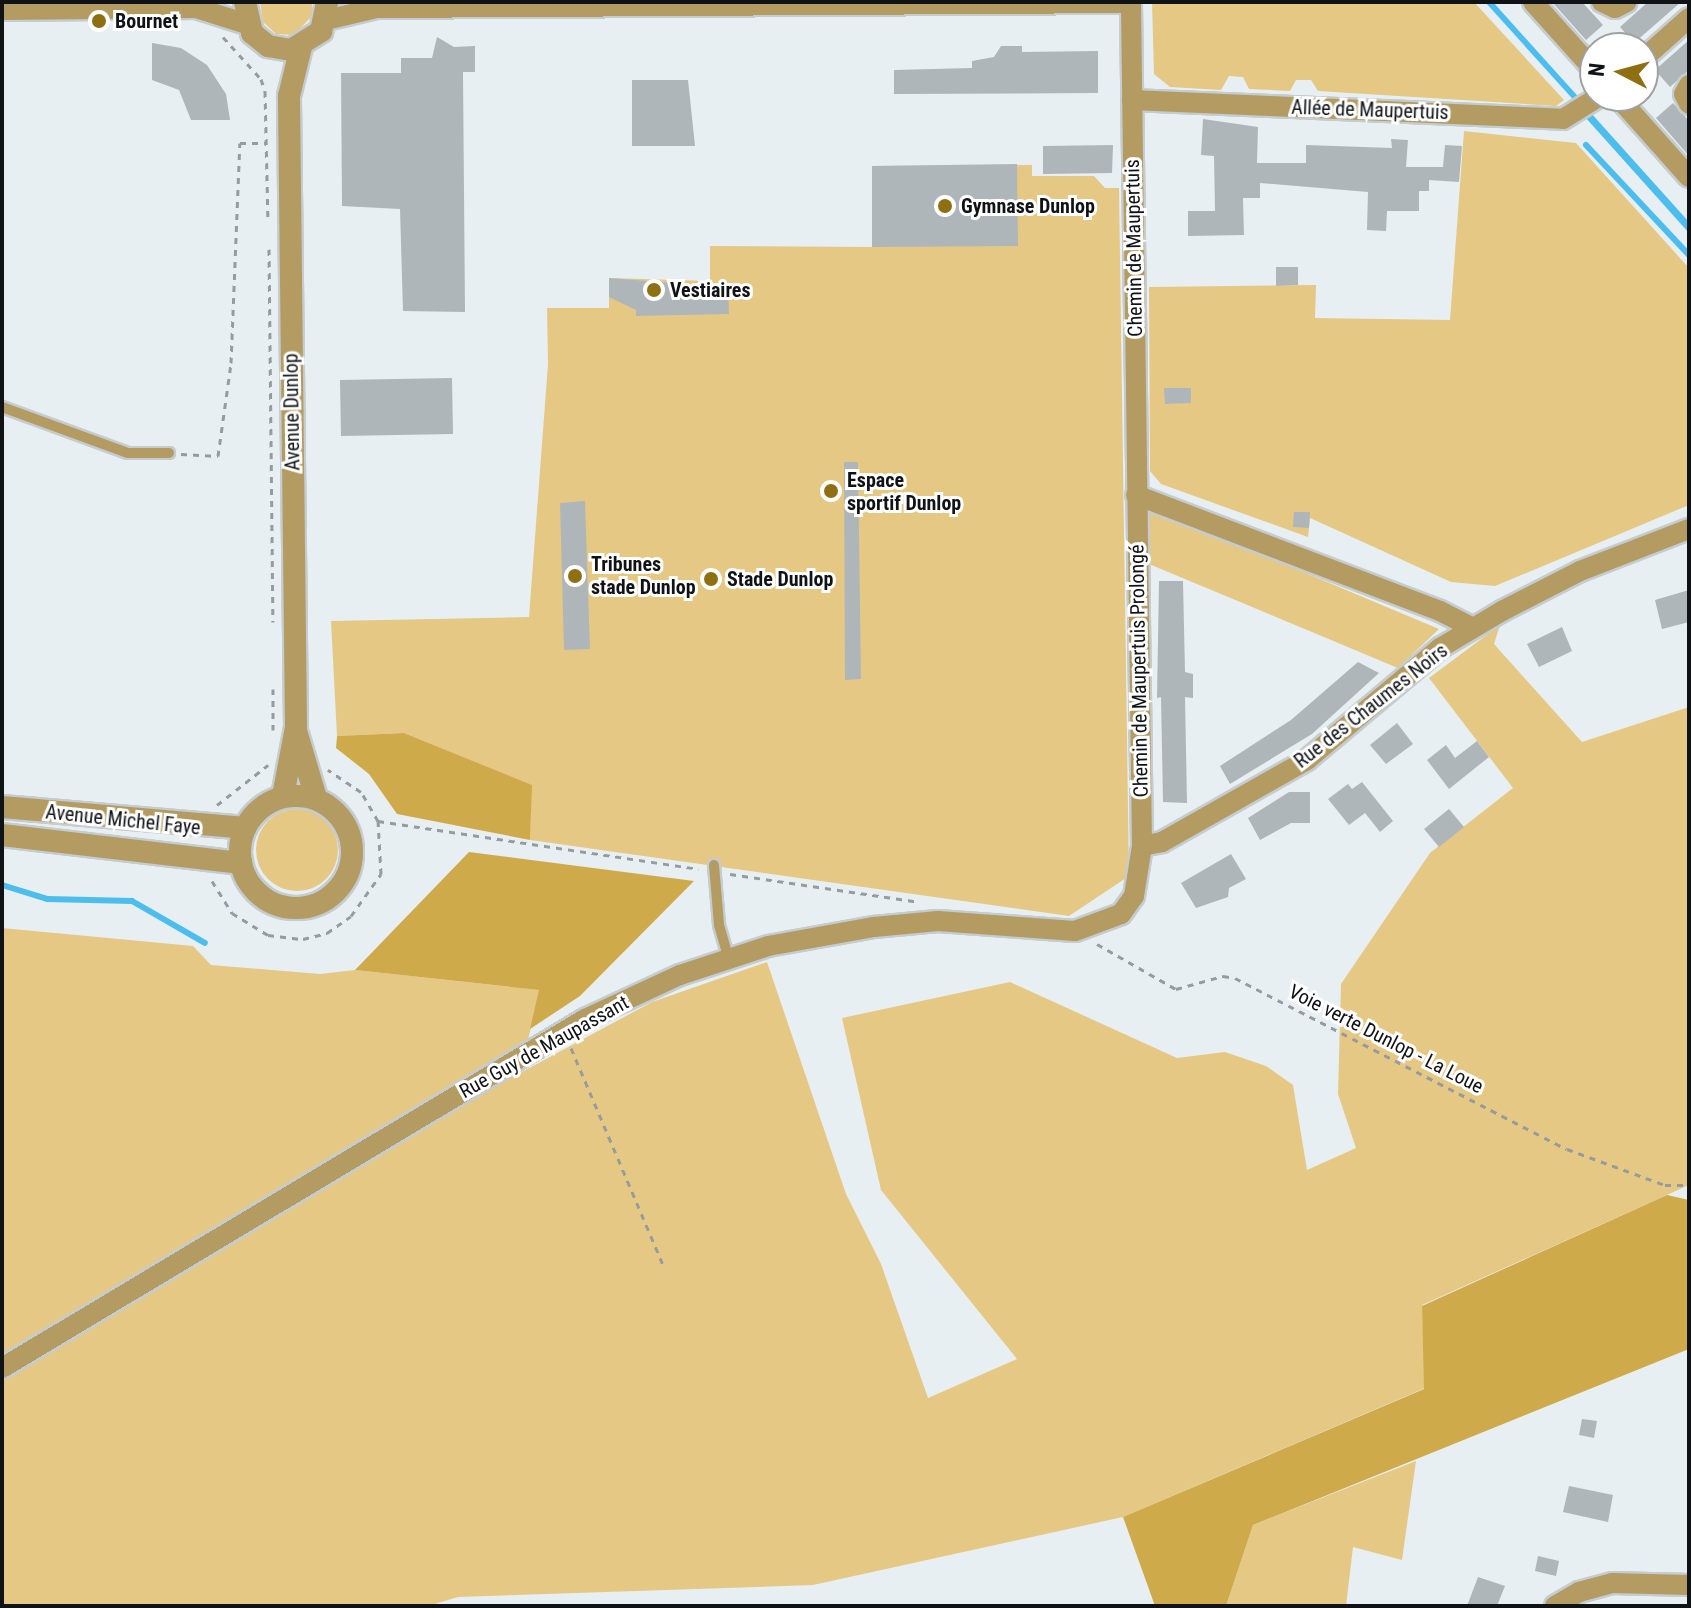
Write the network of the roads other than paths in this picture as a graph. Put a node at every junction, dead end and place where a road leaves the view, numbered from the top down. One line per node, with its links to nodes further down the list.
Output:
1 (355, 2): 9 (street)
2 (711, 2): 6 (street); 9 (street)
3 (1533, 2): 17 (street)
4 (1602, 2): 5 (street)
5 (1627, 2)
6 (1131, 3): 20 (street, Chemin de Maupertuis)
7 (42, 5): 8 (street); 10 (street)
8 (210, 8): 12 (street)
9 (377, 8): 11 (street)
10 (2, 10)
11 (327, 11): 16 (street)
12 (246, 13): 15 (street)
13 (1689, 18): 14 (street)
14 (1659, 45)
15 (268, 46): 16 (street); 19 (street, Avenue Dunlop)
16 (301, 47): 19 (street, Avenue Dunlop)
17 (1579, 53)
18 (1689, 85): 21 (street)
19 (289, 96): 30 (street, Avenue Dunlop)
20 (1132, 100): 22 (street, Allée de Maupertuis); 27 (street, Chemin de Maupertuis)
21 (1689, 104)
22 (1579, 109)
23 (1631, 112): 24 (street)
24 (1689, 177)
25 (2, 407): 26 (lane)
26 (169, 453)
27 (1136, 495): 29 (street); 36 (street, Chemin de Maupertuis Prolongé)
28 (1689, 529): 29 (street, Rue des Chaumes Noirs)
29 (1473, 628): 36 (street, Rue des Chaumes Noirs)
30 (296, 727): 31 (street, Avenue Dunlop); 32 (street, Avenue Dunlop)
31 (283, 796): 32 (street); 34 (street)
32 (316, 798): 37 (street)
33 (2, 807): 34 (street, Avenue Michel Faye)
34 (245, 828): 37 (street)
35 (2, 835): 37 (street, Avenue Michel Faye)
36 (1142, 846): 39 (street, Rue Guy de Maupassant)
37 (241, 863)
38 (714, 865): 39 (lane)
39 (729, 959): 40 (street, Rue Guy de Maupassant)
40 (2, 1368)
41 (1689, 1585): 42 (street)
42 (1555, 1606)

